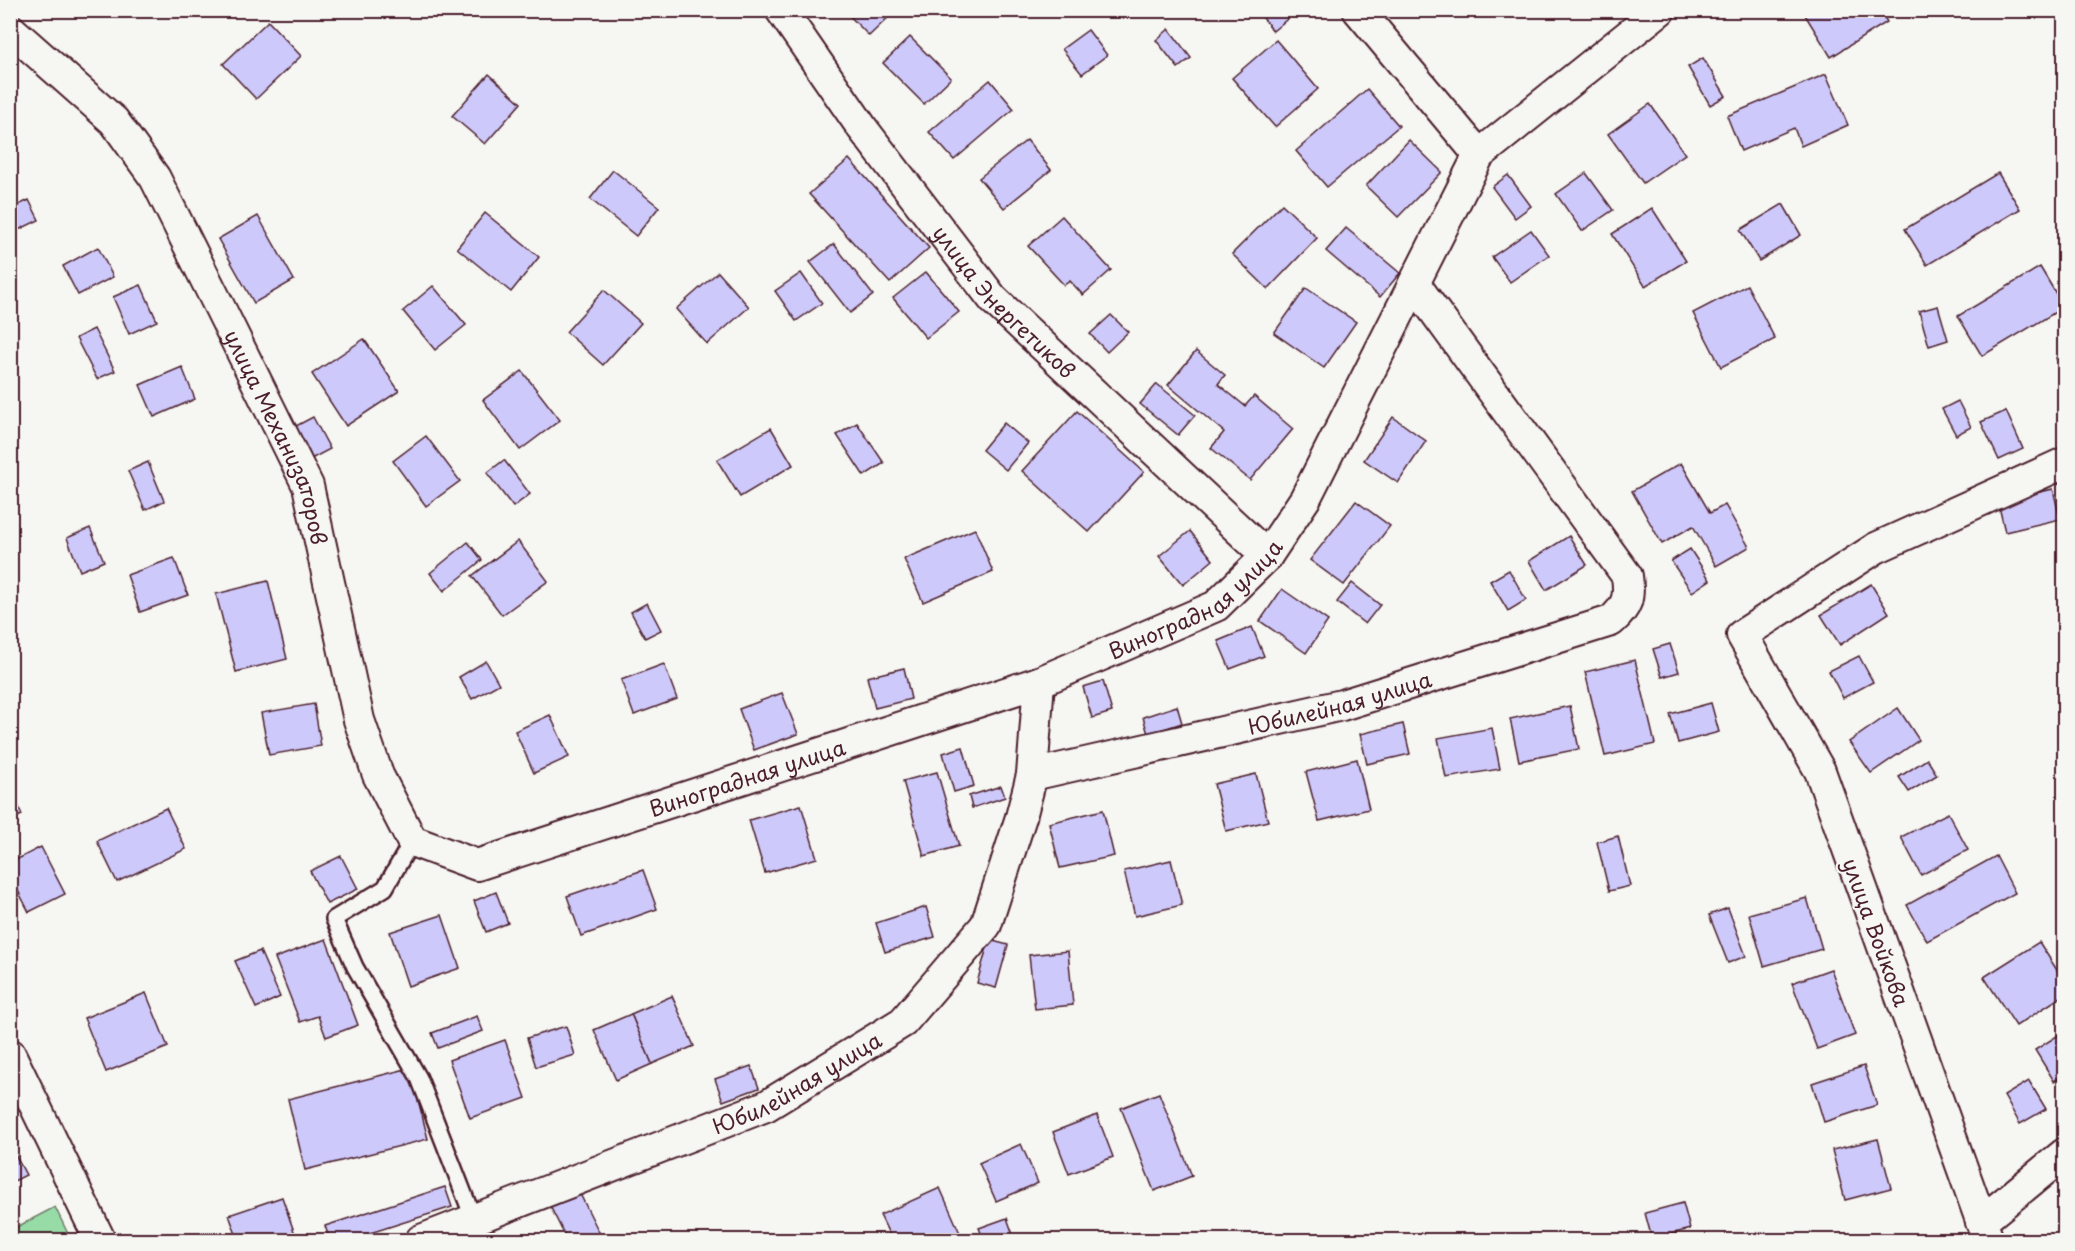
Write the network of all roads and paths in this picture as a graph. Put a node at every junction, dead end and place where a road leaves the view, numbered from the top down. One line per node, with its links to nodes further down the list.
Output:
1 (781, 10): 8 (street, улица Энергетиков)
2 (1358, 10): 5 (street)
3 (1660, 10): 5 (street, Виноградная улица)
4 (10, 29): 11 (street, улица Механизаторов)
5 (1479, 155): 6 (street, Виноградная улица)
6 (1414, 283): 8 (street, Виноградная улица); 10 (street, Юбилейная улица)
7 (2064, 463): 15 (street, улица Войкова)
8 (1267, 556): 9 (street, Виноградная улица)
9 (1039, 682): 10 (street, Юбилейная улица); 11 (street, Виноградная улица)
10 (1032, 775): 14 (street, Юбилейная улица)
11 (412, 842): 14 (lane)
12 (10, 1054): 16 (street)
13 (2064, 1154): 15 (street)
14 (474, 1220): 17 (street, Юбилейная улица)
15 (1984, 1231)
16 (100, 1240)
17 (421, 1240)

